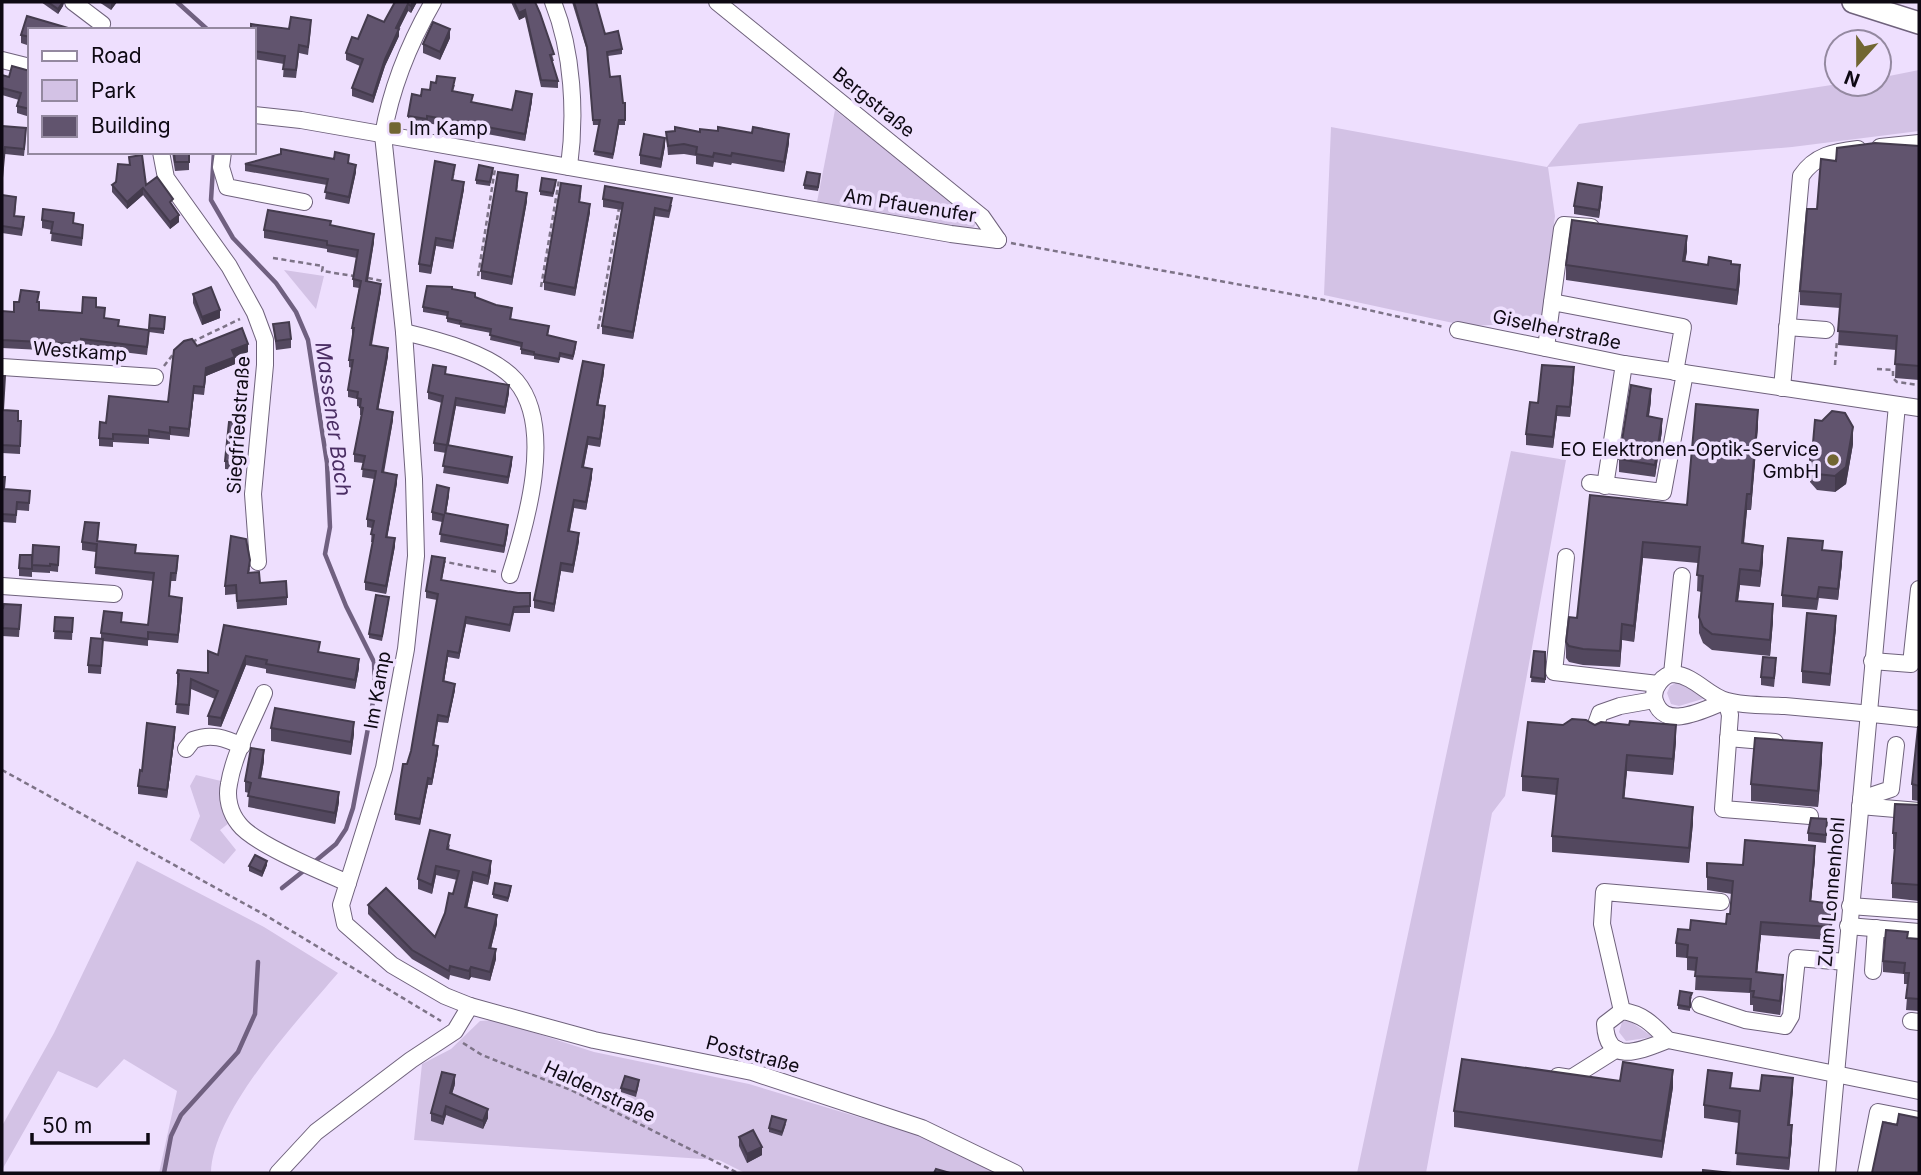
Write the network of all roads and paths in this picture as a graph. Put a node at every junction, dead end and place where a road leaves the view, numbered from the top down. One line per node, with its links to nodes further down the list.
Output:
1 (73, 2): 8 (street)
2 (433, 2): 12 (street)
3 (553, 2): 17 (street)
4 (717, 2): 21 (street, Bergstraße)
5 (1853, 2): 7 (main road)
6 (1874, 2): 7 (main road)
7 (1917, 22)
8 (101, 28)
9 (2, 60): 10 (street)
10 (28, 66)
11 (256, 114): 12 (street, Am Pfauenufer)
12 (383, 135): 16 (street, Am Pfauenufer); 24 (street, Im Kamp)
13 (1919, 143): 28 (street)
14 (161, 154): 27 (street, Siegfriedstraße)
15 (223, 154): 19 (street)
16 (498, 155): 17 (street, Am Pfauenufer); 23 (path)
17 (565, 167): 18 (street, Am Pfauenufer); 25 (path)
18 (624, 177): 21 (street, Am Pfauenufer); 29 (path)
19 (304, 202)
20 (1605, 229): 26 (street)
21 (998, 240): 30 (path, Am Pfauenufer)
22 (273, 258): 24 (path)
23 (478, 276)
24 (399, 283): 32 (street, Im Kamp)
25 (541, 287)
26 (1552, 302): 35 (street); 39 (street)
27 (255, 313): 33 (path); 47 (street, Siegfriedstraße)
28 (1787, 327): 31 (street); 42 (street)
29 (598, 329)
30 (1458, 330): 35 (street, Giselherstraße)
31 (1826, 330)
32 (404, 332): 45 (street, Im Kamp); 49 (street)
33 (188, 343)
34 (177, 348): 40 (path)
35 (1546, 348): 36 (street, Giselherstraße)
36 (1625, 364): 39 (street, Giselherstraße); 39 (street)
37 (2, 367): 40 (street, Westkamp)
38 (1877, 369): 41 (path)
39 (1680, 373): 42 (street, Giselherstraße)
40 (155, 377)
41 (1919, 385)
42 (1782, 388): 43 (street, Giselherstraße)
43 (1897, 405): 44 (street, Giselherstraße); 54 (street, Zum Lonnenhohl)
44 (1919, 408)
45 (416, 556): 48 (path); 72 (street, Im Kamp)
46 (1566, 557): 56 (street)
47 (258, 562)
48 (488, 571)
49 (510, 575)
50 (1682, 576): 55 (street)
51 (2, 586): 53 (street)
52 (1919, 589): 54 (street)
53 (114, 594)
54 (1872, 661): 60 (street, Zum Lonnenhohl)
55 (1672, 674): 56 (street); 59 (street)
56 (1658, 684): 58 (street)
57 (264, 693): 66 (street)
58 (1654, 700): 59 (street); 62 (street)
59 (1726, 701): 60 (street); 63 (street)
60 (1868, 713): 61 (street); 69 (street, Zum Lonnenhohl)
61 (1919, 719)
62 (1594, 730)
63 (1728, 738): 64 (street); 71 (street)
64 (1790, 743)
65 (1896, 745): 69 (street)
66 (242, 746): 67 (street); 72 (street)
67 (186, 749)
68 (2, 770): 85 (path, Haldenstraße)
69 (1860, 802): 70 (street); 74 (street, Zum Lonnenhohl)
70 (1919, 811)
71 (1810, 816)
72 (348, 883): 76 (street, Im Kamp)
73 (1721, 902): 84 (street)
74 (1850, 906): 75 (street); 77 (street, Zum Lonnenhohl)
75 (1919, 912)
76 (345, 924): 83 (street, Poststraße)
77 (1848, 926): 78 (street); 80 (street, Zum Lonnenhohl)
78 (1876, 929): 79 (street); 81 (street)
79 (1919, 932)
80 (1846, 962): 82 (street); 89 (street, Zum Lonnenhohl)
81 (1873, 971)
82 (1700, 1005)
83 (470, 1006): 85 (street); 94 (street, Poststraße)
84 (1622, 1011): 86 (street); 87 (street)
85 (453, 1032): 92 (street); 93 (path, Haldenstraße)
86 (1668, 1040): 87 (street); 89 (street)
87 (1617, 1049): 88 (street)
88 (1546, 1074)
89 (1836, 1075): 90 (street); 95 (street, Zum Lonnenhohl)
90 (1919, 1091)
91 (1919, 1120): 96 (street)
92 (278, 1173)
93 (738, 1173)
94 (1015, 1173)
95 (1827, 1173)
96 (1866, 1173)

